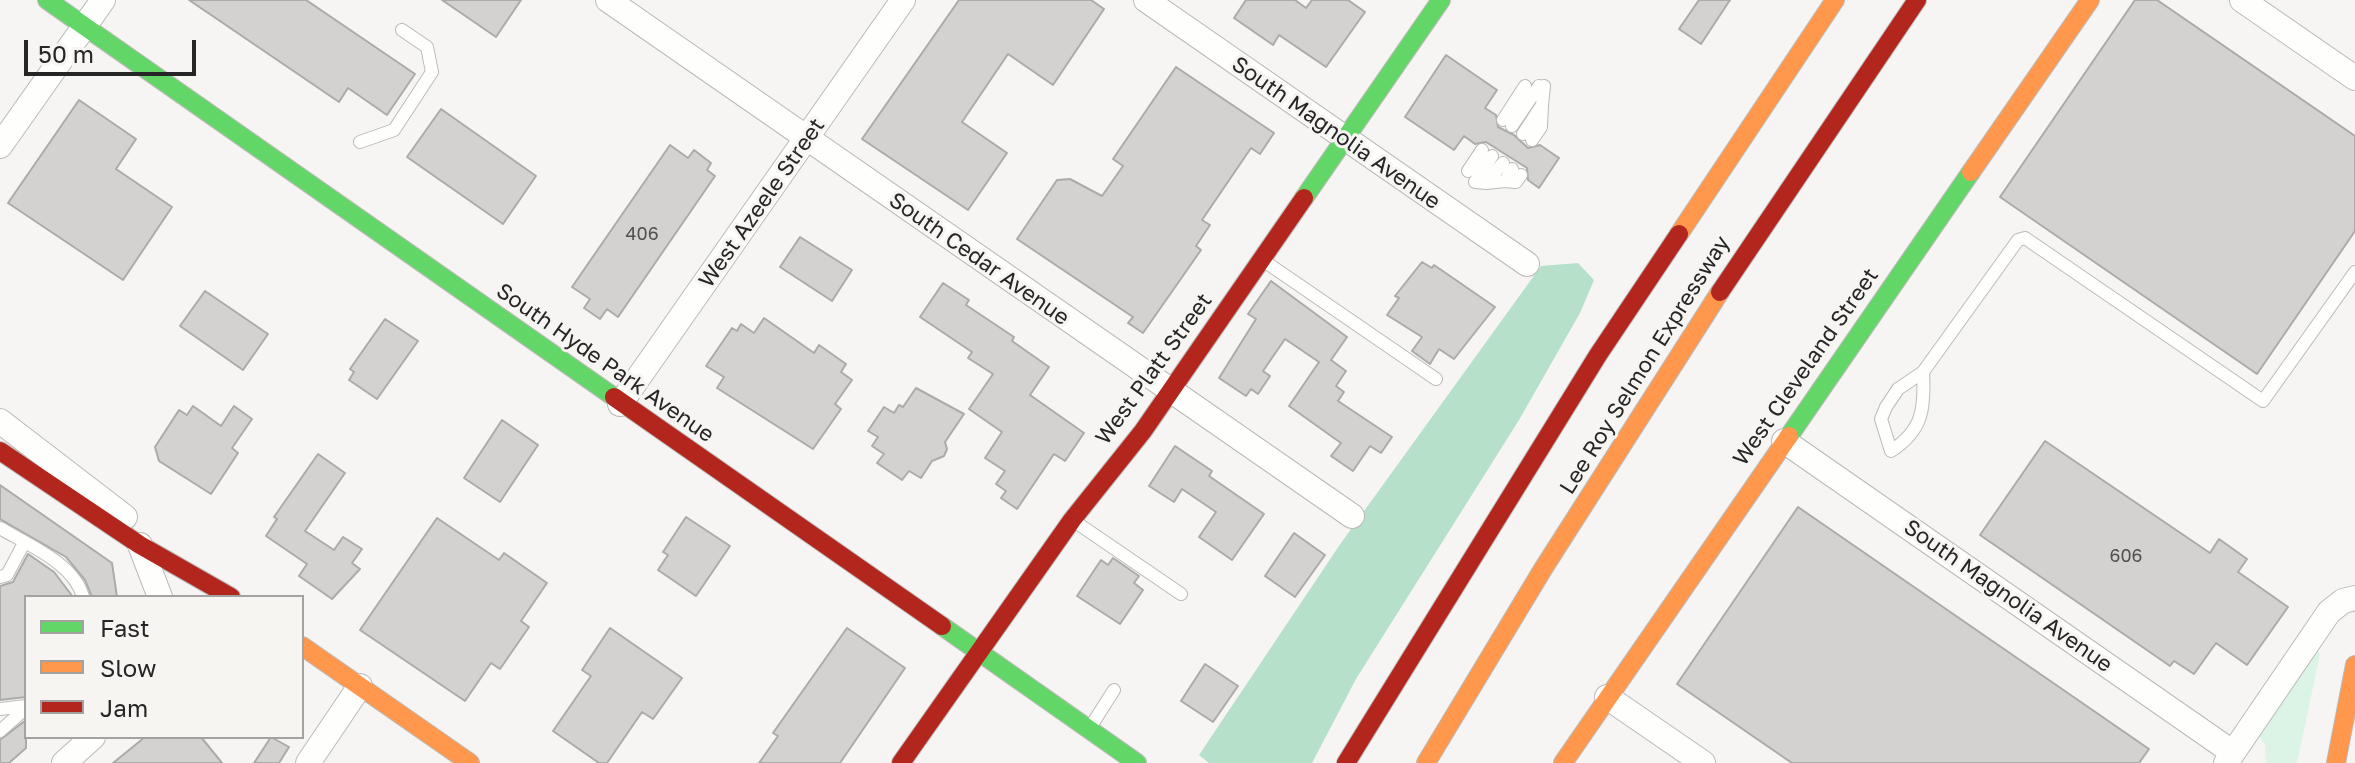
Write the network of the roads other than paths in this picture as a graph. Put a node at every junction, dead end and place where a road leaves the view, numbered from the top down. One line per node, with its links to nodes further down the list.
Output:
1 (47, 0): 11 (main road, South Hyde Park Avenue)
2 (103, 0): 11 (street)
3 (608, 0): 17 (street, South Cedar Avenue)
4 (903, 0): 17 (street, West Azeele Street)
5 (1146, 0): 18 (street, South Magnolia Avenue)
6 (1835, 0): 62 (main road, Lee Roy Selmon Expressway)
7 (1917, 0): 63 (main road, Lee Roy Selmon Expressway)
8 (2090, 0): 31 (main road, West Cleveland Street)
9 (2242, 0): 13 (street)
10 (1438, 1): 18 (main road, West Platt Street)
11 (85, 26): 20 (street); 29 (main road, South Hyde Park Avenue)
12 (402, 30): 19 (lane)
13 (2355, 78)
14 (1525, 86): 16 (lane)
15 (1542, 105): 16 (lane); 16 (lane); 16 (lane)
16 (1522, 133)
17 (808, 139): 28 (street, South Cedar Avenue); 29 (street, West Azeele Street)
18 (1345, 139): 23 (main road, West Platt Street); 24 (street, South Magnolia Avenue)
19 (360, 142)
20 (0, 146)
21 (1502, 163): 22 (lane); 22 (lane); 22 (lane)
22 (1476, 179)
23 (1261, 259): 27 (lane); 28 (main road, West Platt Street)
24 (1527, 264)
25 (2355, 272): 26 (lane)
26 (1923, 372): 26 (lane)
27 (1436, 379)
28 (1170, 392): 33 (street, South Cedar Avenue); 34 (main road, West Platt Street)
29 (620, 404): 45 (main road, South Hyde Park Avenue)
30 (0, 421): 39 (street)
31 (1784, 441): 49 (main road, West Cleveland Street); 56 (street, South Magnolia Avenue)
32 (0, 451): 37 (main road)
33 (1352, 516)
34 (1072, 520): 40 (lane); 45 (main road, West Platt Street)
35 (0, 528): 36 (lane)
36 (24, 543): 38 (lane); 41 (lane)
37 (140, 545): 39 (main road); 42 (street)
38 (0, 577)
39 (221, 590)
40 (1181, 594)
41 (82, 595)
42 (159, 595)
43 (2355, 598): 56 (street)
44 (304, 647): 47 (main road)
45 (978, 652): 53 (main road, South Hyde Park Avenue); 60 (main road, West Platt Street)
46 (2355, 665): 66 (main road)
47 (360, 686): 58 (street); 59 (main road)
48 (1114, 690): 53 (lane)
49 (1607, 697): 64 (main road, West Cleveland Street); 65 (street)
50 (24, 707): 51 (lane)
51 (0, 709)
52 (24, 709): 54 (lane)
53 (1089, 729): 61 (main road, South Hyde Park Avenue)
54 (0, 731)
55 (91, 739): 57 (street)
56 (2229, 757)
57 (64, 763)
58 (308, 763)
59 (470, 763)
60 (901, 763)
61 (1137, 763)
62 (1346, 763)
63 (1426, 763)
64 (1563, 763)
65 (1703, 763)
66 (2336, 763)

